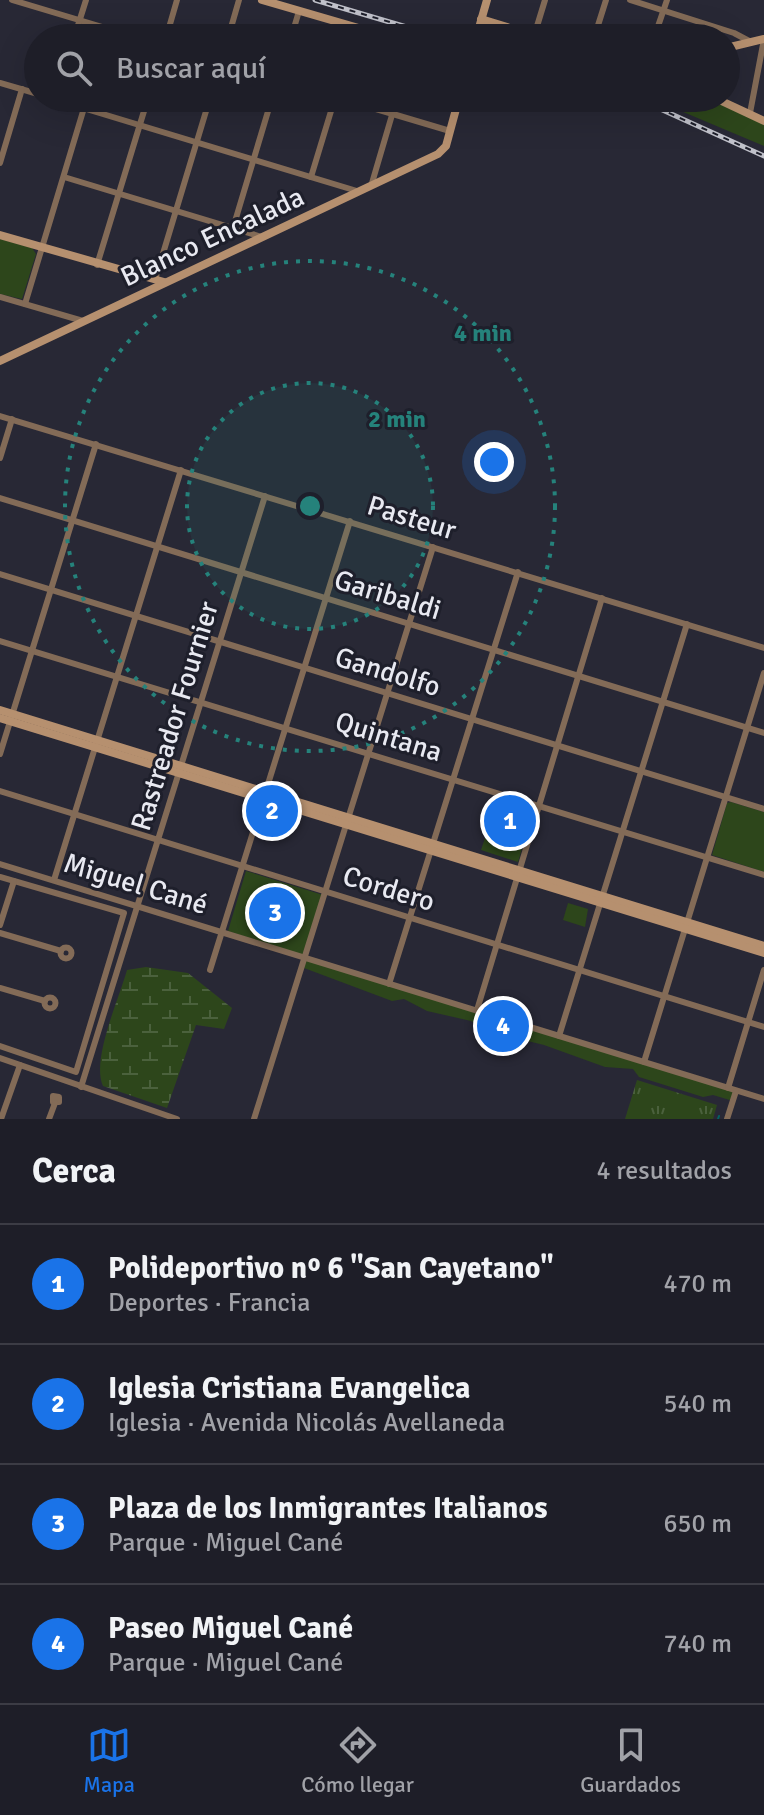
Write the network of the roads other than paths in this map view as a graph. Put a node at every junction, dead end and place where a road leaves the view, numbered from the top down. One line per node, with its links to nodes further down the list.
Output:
1 (12, 0): 14 (street)
2 (86, 0): 14 (street)
3 (177, 0): 17 (street)
4 (239, 0): 18 (street)
5 (262, 0): 12 (street)
6 (487, 0): 13 (street)
7 (545, 0): 23 (street)
8 (606, 0): 24 (street)
9 (630, 0): 11 (street)
10 (667, 0): 11 (street)
11 (663, 10): 25 (street); 26 (street)
12 (299, 11): 19 (street); 20 (street)
13 (481, 19): 21 (street); 22 (street)
14 (80, 20): 15 (street); 16 (street)
15 (79, 24)
16 (93, 24)
17 (170, 24)
18 (232, 24)
19 (295, 24)
20 (344, 24)
21 (480, 24)
22 (497, 24)
23 (540, 24)
24 (598, 24)
25 (658, 24)
26 (702, 24)
27 (740, 38): 29 (street)
28 (764, 39): 29 (street); 42 (street)
29 (751, 42): 30 (street)
30 (740, 45)
31 (0, 83): 32 (street)
32 (22, 89): 49 (street)
33 (740, 109): 42 (street)
34 (83, 112): 50 (street)
35 (97, 112): 45 (street)
36 (144, 112): 45 (street)
37 (206, 112): 47 (street)
38 (268, 112): 48 (street)
39 (332, 112): 51 (street)
40 (386, 112): 43 (street)
41 (455, 112): 46 (street)
42 (750, 113): 44 (street)
43 (393, 114): 46 (street); 52 (street)
44 (764, 121)
45 (140, 125): 47 (street); 54 (street)
46 (450, 131): 52 (street, Blanco Encalada)
47 (196, 142): 48 (street); 55 (street)
48 (254, 160): 51 (street); 56 (street)
49 (0, 163)
50 (64, 177): 54 (street); 59 (street)
51 (311, 177): 53 (street)
52 (372, 183): 53 (street, Blanco Encalada)
53 (357, 191): 58 (street, Blanco Encalada)
54 (119, 194): 55 (street); 60 (street)
55 (176, 210): 56 (street); 61 (street)
56 (233, 228): 58 (street)
57 (0, 235): 59 (street)
58 (262, 237): 61 (street, Blanco Encalada)
59 (43, 248): 60 (street); 63 (street)
60 (97, 265): 61 (street)
61 (160, 281): 64 (street, Blanco Encalada)
62 (0, 297): 63 (street)
63 (25, 304): 64 (street)
64 (83, 321): 65 (street, Blanco Encalada)
65 (2, 359)
66 (0, 416): 67 (street, Pasteur)
67 (12, 419): 68 (street, Pasteur); 69 (street)
68 (96, 444): 70 (street, Pasteur); 73 (street)
69 (0, 458)
70 (181, 470): 71 (street, Pasteur); 75 (street)
71 (265, 496): 74 (street, Pasteur); 77 (street, Rastreador Fournier)
72 (0, 498): 73 (street, Garibaldi)
73 (73, 520): 75 (street, Garibaldi); 80 (street)
74 (350, 521): 76 (street, Pasteur); 81 (street)
75 (157, 546): 77 (street, Garibaldi); 83 (street)
76 (433, 547): 78 (street, Pasteur); 84 (street)
77 (242, 572): 81 (street, Garibaldi); 87 (street, Rastreador Fournier)
78 (518, 572): 82 (street, Pasteur); 90 (street)
79 (0, 574): 80 (street, Gandolfo)
80 (51, 590): 83 (street, Gandolfo); 89 (street)
81 (326, 598): 84 (street, Garibaldi); 91 (street)
82 (602, 598): 85 (street, Pasteur); 94 (street)
83 (136, 616): 87 (street, Gandolfo); 93 (street)
84 (410, 624): 90 (street, Garibaldi); 95 (street)
85 (687, 624): 88 (street, Pasteur); 97 (street)
86 (0, 641): 89 (street, Quintana)
87 (220, 642): 91 (street, Gandolfo); 96 (street, Rastreador Fournier)
88 (764, 648)
89 (32, 650): 93 (street, Quintana); 100 (street)
90 (494, 650): 94 (street, Garibaldi); 101 (street)
91 (304, 668): 95 (street, Gandolfo); 102 (street)
92 (764, 673): 103 (street)
93 (117, 676): 96 (street, Quintana); 105 (street)
94 (578, 676): 97 (street, Garibaldi); 106 (street)
95 (388, 694): 101 (street, Gandolfo); 108 (street)
96 (202, 702): 102 (street, Quintana); 109 (street, Rastreador Fournier)
97 (663, 702): 103 (street, Garibaldi); 110 (street)
98 (0, 710): 100 (street)
99 (0, 718): 100 (street)
100 (12, 718): 105 (street); 107 (street)
101 (472, 719): 106 (street, Gandolfo); 111 (street)
102 (285, 728): 108 (street, Quintana); 113 (street)
103 (747, 728): 104 (street, Garibaldi); 114 (street)
104 (764, 733)
105 (96, 743): 109 (street); 117 (street)
106 (557, 745): 110 (street, Gandolfo); 115 (street)
107 (0, 751)
108 (370, 753): 111 (street, Quintana); 118 (street)
109 (181, 770): 113 (street); 120 (street, Rastreador Fournier)
110 (641, 771): 114 (street, Gandolfo); 119 (street)
111 (454, 779): 115 (street, Quintana); 121 (street)
112 (0, 791): 117 (street, Cordero)
113 (264, 795): 118 (street); 124 (street)
114 (725, 798): 116 (street, Gandolfo); 122 (street)
115 (539, 805): 119 (street, Quintana); 125 (street)
116 (764, 809)
117 (75, 814): 120 (street, Cordero); 128 (street)
118 (349, 821): 121 (street); 130 (street)
119 (623, 831): 122 (street, Quintana); 131 (street)
120 (159, 840): 124 (street, Cordero); 132 (street, Rastreador Fournier)
121 (432, 847): 125 (street); 133 (street)
122 (707, 857): 126 (street, Quintana); 135 (street)
123 (0, 864): 128 (street, Miguel Cané)
124 (242, 866): 130 (street, Cordero); 136 (street)
125 (518, 874): 131 (street); 138 (street)
126 (764, 875)
127 (0, 877): 129 (street)
128 (54, 880): 132 (street, Miguel Cané)
129 (14, 881): 134 (street); 154 (street)
130 (327, 892): 133 (street, Cordero); 142 (street)
131 (601, 899): 135 (street); 144 (street)
132 (139, 907): 136 (street, Miguel Cané); 158 (street, Rastreador Fournier)
133 (410, 917): 138 (street, Cordero); 146 (street)
134 (0, 925)
135 (685, 925): 139 (street); 141 (street); 148 (street)
136 (222, 932): 142 (street, Miguel Cané); 143 (street)
137 (0, 933): 140 (street)
138 (497, 944): 144 (street, Cordero); 150 (street)
139 (764, 946)
140 (61, 951)
141 (764, 953)
142 (307, 958): 146 (street, Miguel Cané); 166 (street)
143 (210, 970)
144 (579, 970): 148 (street, Cordero); 153 (street)
145 (764, 970): 151 (street)
146 (389, 984): 150 (street, Miguel Cané)
147 (0, 988): 149 (street)
148 (664, 996): 151 (street, Cordero); 156 (street)
149 (45, 1001)
150 (477, 1010): 153 (street, Miguel Cané)
151 (748, 1022): 152 (street, Cordero); 159 (street)
152 (764, 1027)
153 (559, 1036): 156 (street, Miguel Cané)
154 (0, 1046)
155 (0, 1058): 157 (street)
156 (644, 1062): 159 (street, Miguel Cané)
157 (20, 1065): 158 (street); 163 (street)
158 (81, 1087): 165 (street)
159 (728, 1088): 160 (street, Miguel Cané)
160 (736, 1091): 161 (street, Miguel Cané); 167 (street)
161 (764, 1099)
162 (55, 1103): 164 (street)
163 (1, 1119)
164 (49, 1119)
165 (177, 1119)
166 (254, 1119)
167 (727, 1119)

